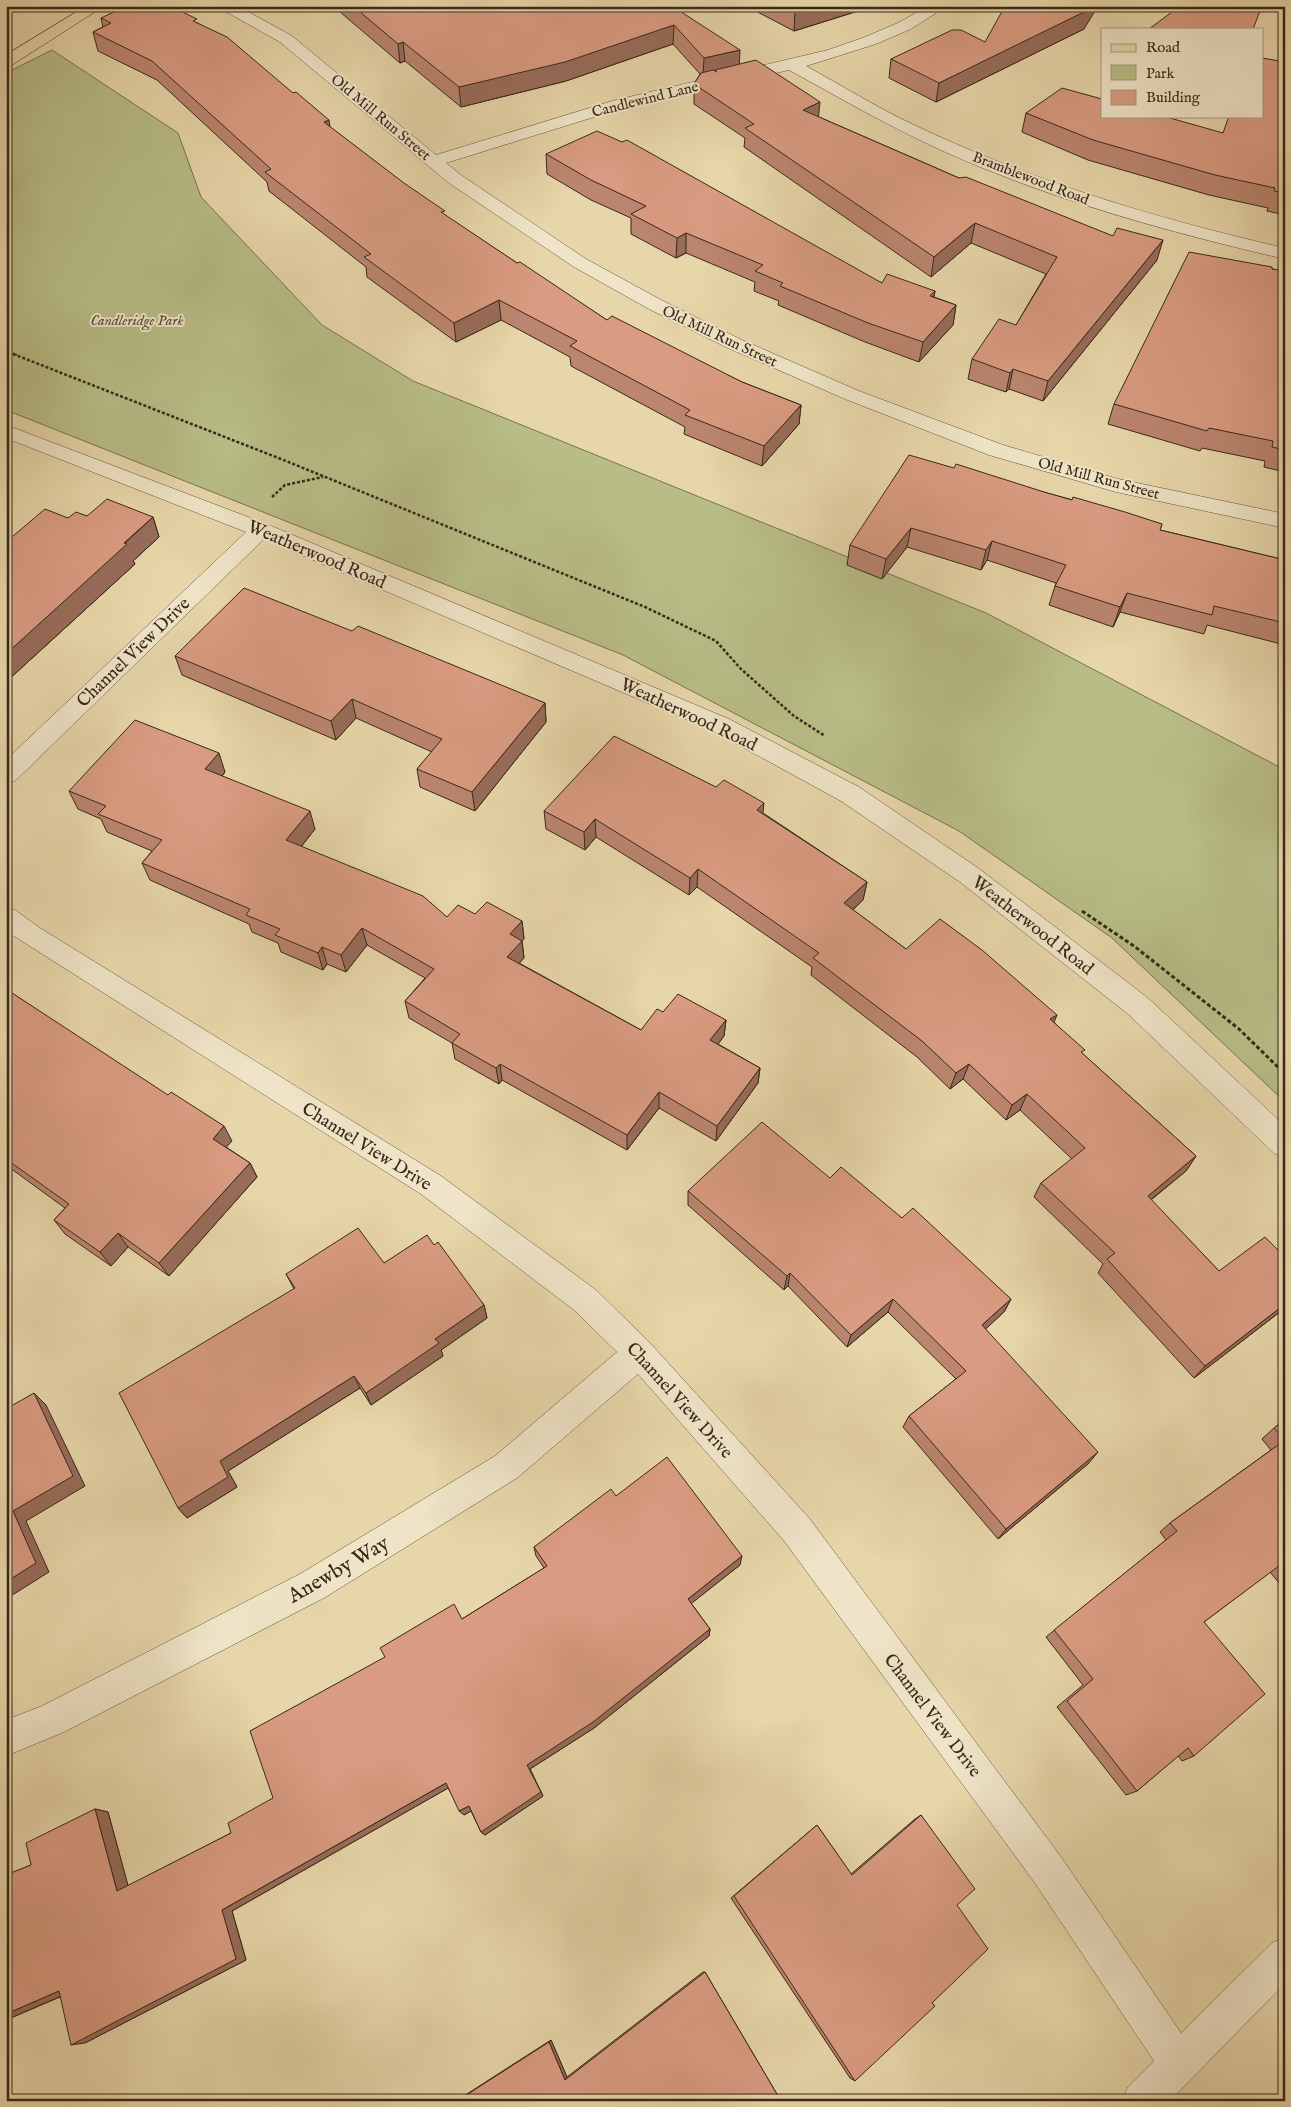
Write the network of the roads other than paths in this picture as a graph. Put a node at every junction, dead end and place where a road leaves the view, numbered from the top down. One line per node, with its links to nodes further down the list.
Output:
1 (97, 6): 4 (main road)
2 (226, 6): 6 (street, Old Mill Run Street)
3 (940, 6): 5 (street, Candlewind Lane)
4 (6, 62)
5 (792, 65): 6 (street, Candlewind Lane); 7 (street, Bramblewood Road)
6 (433, 161): 9 (street, Old Mill Run Street)
7 (1285, 254)
8 (6, 431): 10 (street, Weatherwood Road)
9 (1285, 521)
10 (251, 526): 11 (street, Channel View Drive); 13 (street, Weatherwood Road)
11 (6, 775)
12 (6, 917): 14 (street, Channel View Drive)
13 (1285, 1145)
14 (639, 1353): 15 (street, Anewby Way); 17 (street, Channel View Drive)
15 (6, 1738)
16 (1285, 1956): 17 (street)
17 (1179, 2064): 18 (street)
18 (1142, 2101)

